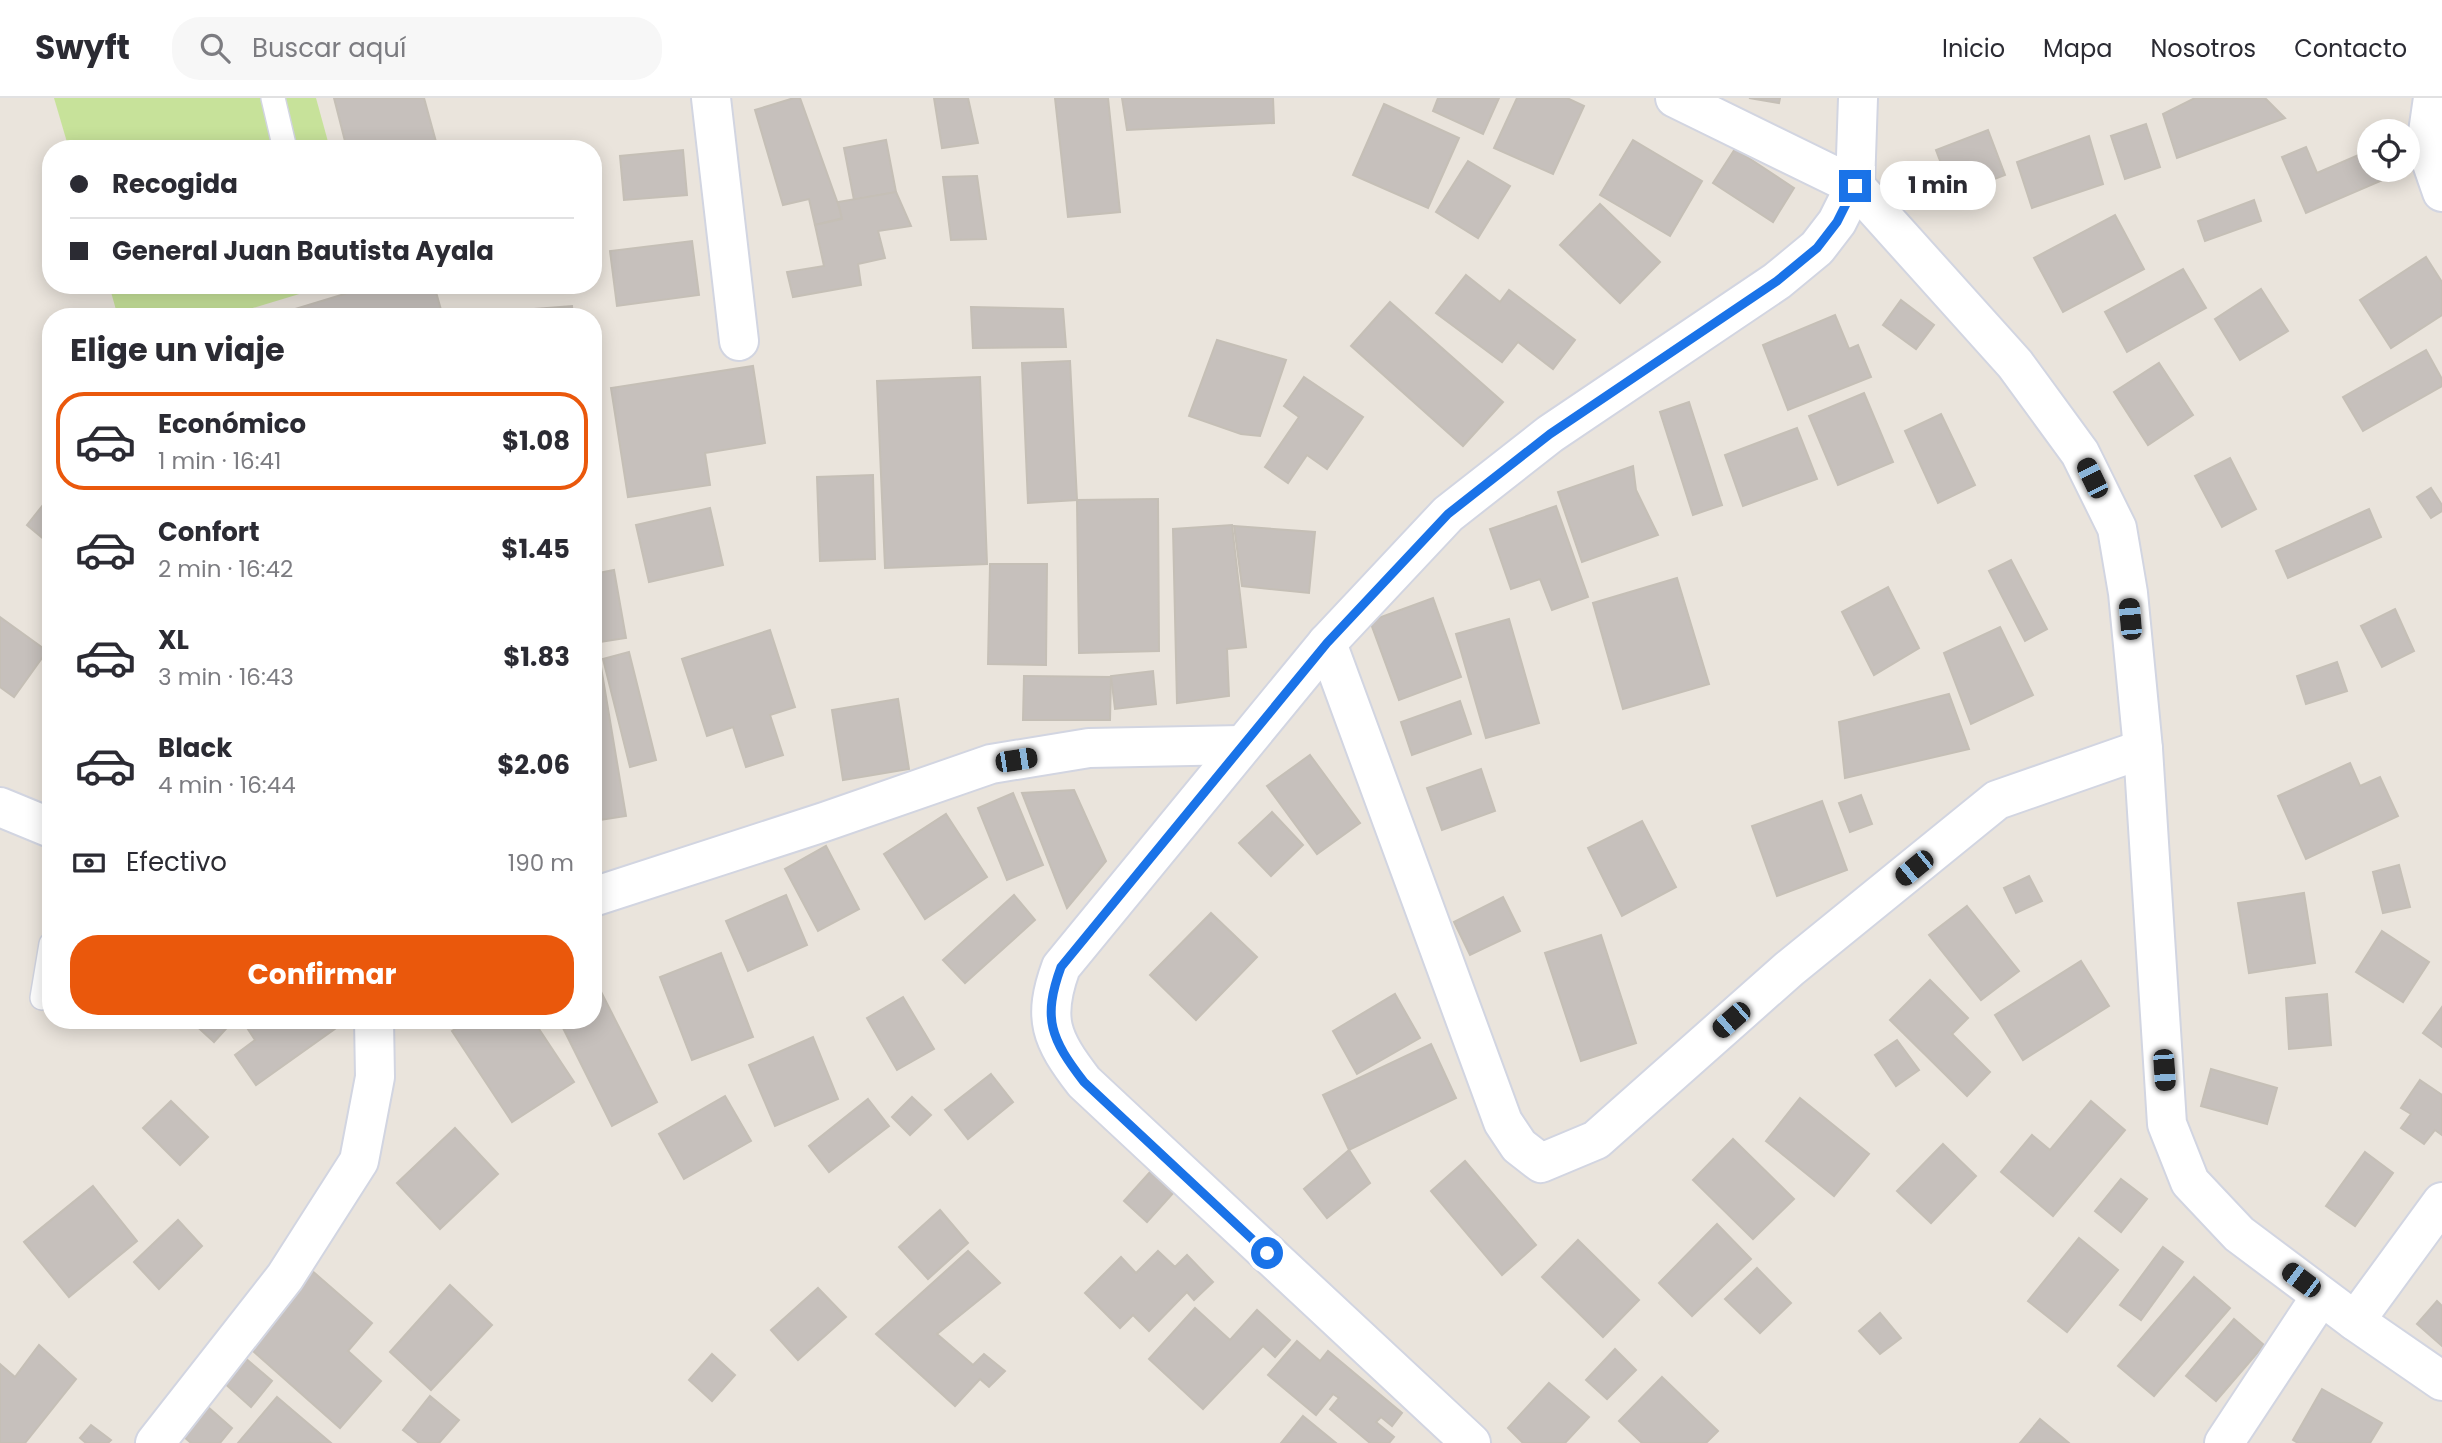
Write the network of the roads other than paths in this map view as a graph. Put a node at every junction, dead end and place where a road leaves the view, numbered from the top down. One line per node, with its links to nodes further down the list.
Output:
1 (273, 98): 6 (lane)
2 (1675, 98): 7 (street)
3 (1858, 98): 7 (street)
4 (2433, 98): 8 (street)
5 (717, 99): 9 (street)
6 (283, 140)
7 (1855, 186): 10 (street); 12 (street)
8 (2442, 192)
9 (740, 341)
10 (1327, 643): 11 (street); 12 (street)
11 (1242, 744): 15 (street); 22 (street)
12 (2143, 749): 18 (street)
13 (0, 807): 14 (street)
14 (42, 824)
15 (602, 894)
16 (374, 1029): 21 (street)
17 (2442, 1202): 19 (street)
18 (2321, 1296): 19 (street); 23 (street)
19 (2355, 1321): 20 (street)
20 (2442, 1381)
21 (155, 1443)
22 (1471, 1443)
23 (2224, 1443)

